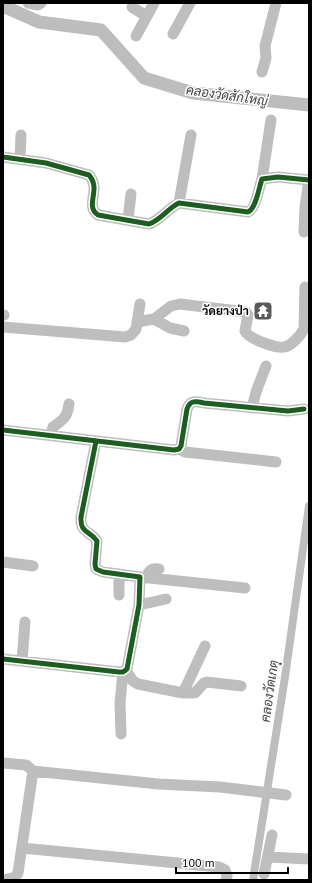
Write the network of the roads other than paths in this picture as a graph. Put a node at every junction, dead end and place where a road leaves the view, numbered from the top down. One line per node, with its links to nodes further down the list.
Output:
1 (28, 3): 2 (street)
2 (41, 3)
3 (154, 3): 7 (street)
4 (190, 3): 8 (street)
5 (276, 3): 10 (street)
6 (132, 7): 7 (street)
7 (146, 16): 9 (street)
8 (174, 34)
9 (136, 36)
10 (262, 72)
11 (271, 120): 16 (street)
12 (21, 135): 15 (street)
13 (191, 135): 19 (street)
14 (3, 156): 15 (street)
15 (20, 159): 20 (street)
16 (262, 179): 17 (street); 19 (street)
17 (309, 180): 21 (street)
18 (131, 194): 20 (street)
19 (179, 203): 20 (street)
20 (128, 220)
21 (304, 232)
22 (305, 287): 24 (street)
23 (140, 304): 25 (street)
24 (154, 319): 25 (street); 27 (street)
25 (137, 322): 26 (street)
26 (3, 327)
27 (184, 331)
28 (266, 366): 30 (street)
29 (69, 404): 33 (street)
30 (252, 408): 31 (street); 35 (street)
31 (304, 409)
32 (3, 430): 33 (street)
33 (51, 435): 34 (street)
34 (96, 441): 35 (street); 40 (street)
35 (179, 449): 36 (street)
36 (276, 462)
37 (3, 562): 38 (street)
38 (32, 566)
39 (159, 570): 41 (street)
40 (119, 574): 41 (street); 43 (street)
41 (143, 577): 42 (street); 45 (street)
42 (245, 588)
43 (119, 595)
44 (166, 599): 45 (street)
45 (139, 605): 50 (street)
46 (25, 622): 49 (street)
47 (205, 646): 52 (street)
48 (3, 660): 49 (street)
49 (22, 662): 50 (street)
50 (124, 671): 52 (street); 53 (street)
51 (241, 686): 52 (street)
52 (184, 692)
53 (121, 734)
54 (3, 763): 55 (street)
55 (33, 771): 56 (street); 58 (street)
56 (286, 795)
57 (272, 836): 59 (street)
58 (22, 848): 62 (street); 63 (street)
59 (268, 857): 60 (street); 61 (street)
60 (309, 859)
61 (264, 874)
62 (3, 880)
63 (226, 880)

